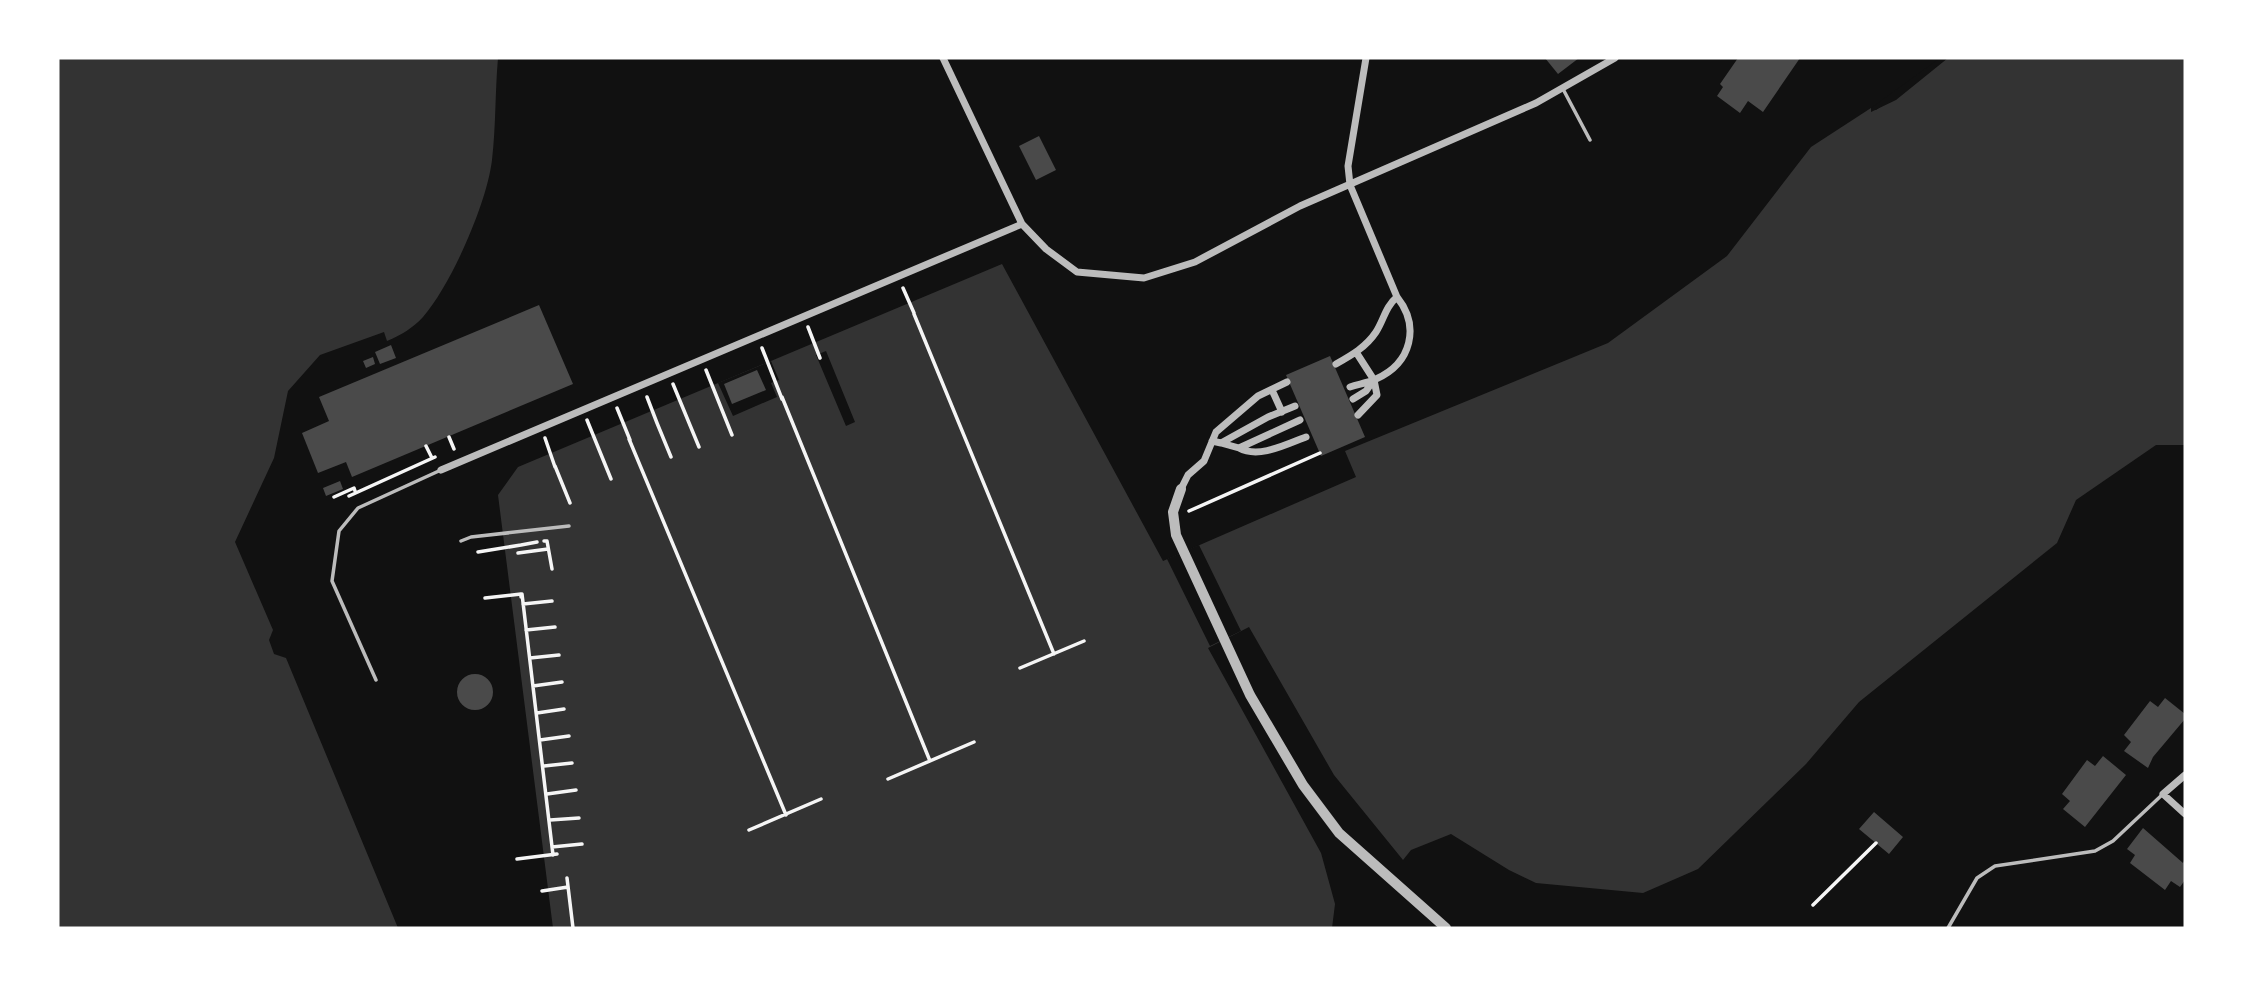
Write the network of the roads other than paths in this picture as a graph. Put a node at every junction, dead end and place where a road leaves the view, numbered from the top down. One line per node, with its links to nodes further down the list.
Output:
1 (943, 58): 7 (street)
2 (1366, 58): 6 (street)
3 (1615, 58): 4 (street)
4 (1563, 89): 5 (lane); 6 (street)
5 (1590, 140)
6 (1350, 185): 7 (street); 8 (street)
7 (1022, 224): 24 (street)
8 (1397, 297): 9 (street); 11 (street)
9 (1356, 352): 10 (street); 11 (street)
10 (1336, 364)
11 (1374, 380): 13 (street); 15 (street); 18 (street)
12 (1287, 382): 14 (street)
13 (1350, 387)
14 (1272, 390): 17 (street); 21 (street)
15 (1353, 399)
16 (1296, 406): 17 (street)
17 (1282, 411): 22 (street)
18 (1358, 415)
19 (1300, 420): 23 (street)
20 (1306, 437): 23 (street)
21 (1212, 441): 22 (street); 25 (street)
22 (1221, 443): 23 (street)
23 (1239, 448)
24 (441, 470): 28 (lane)
25 (1181, 489): 32 (street)
26 (569, 526): 27 (lane)
27 (461, 541)
28 (376, 680)
29 (2185, 775): 30 (street)
30 (2163, 794): 31 (street); 33 (lane)
31 (2185, 814)
32 (1446, 928)
33 (1948, 928)

